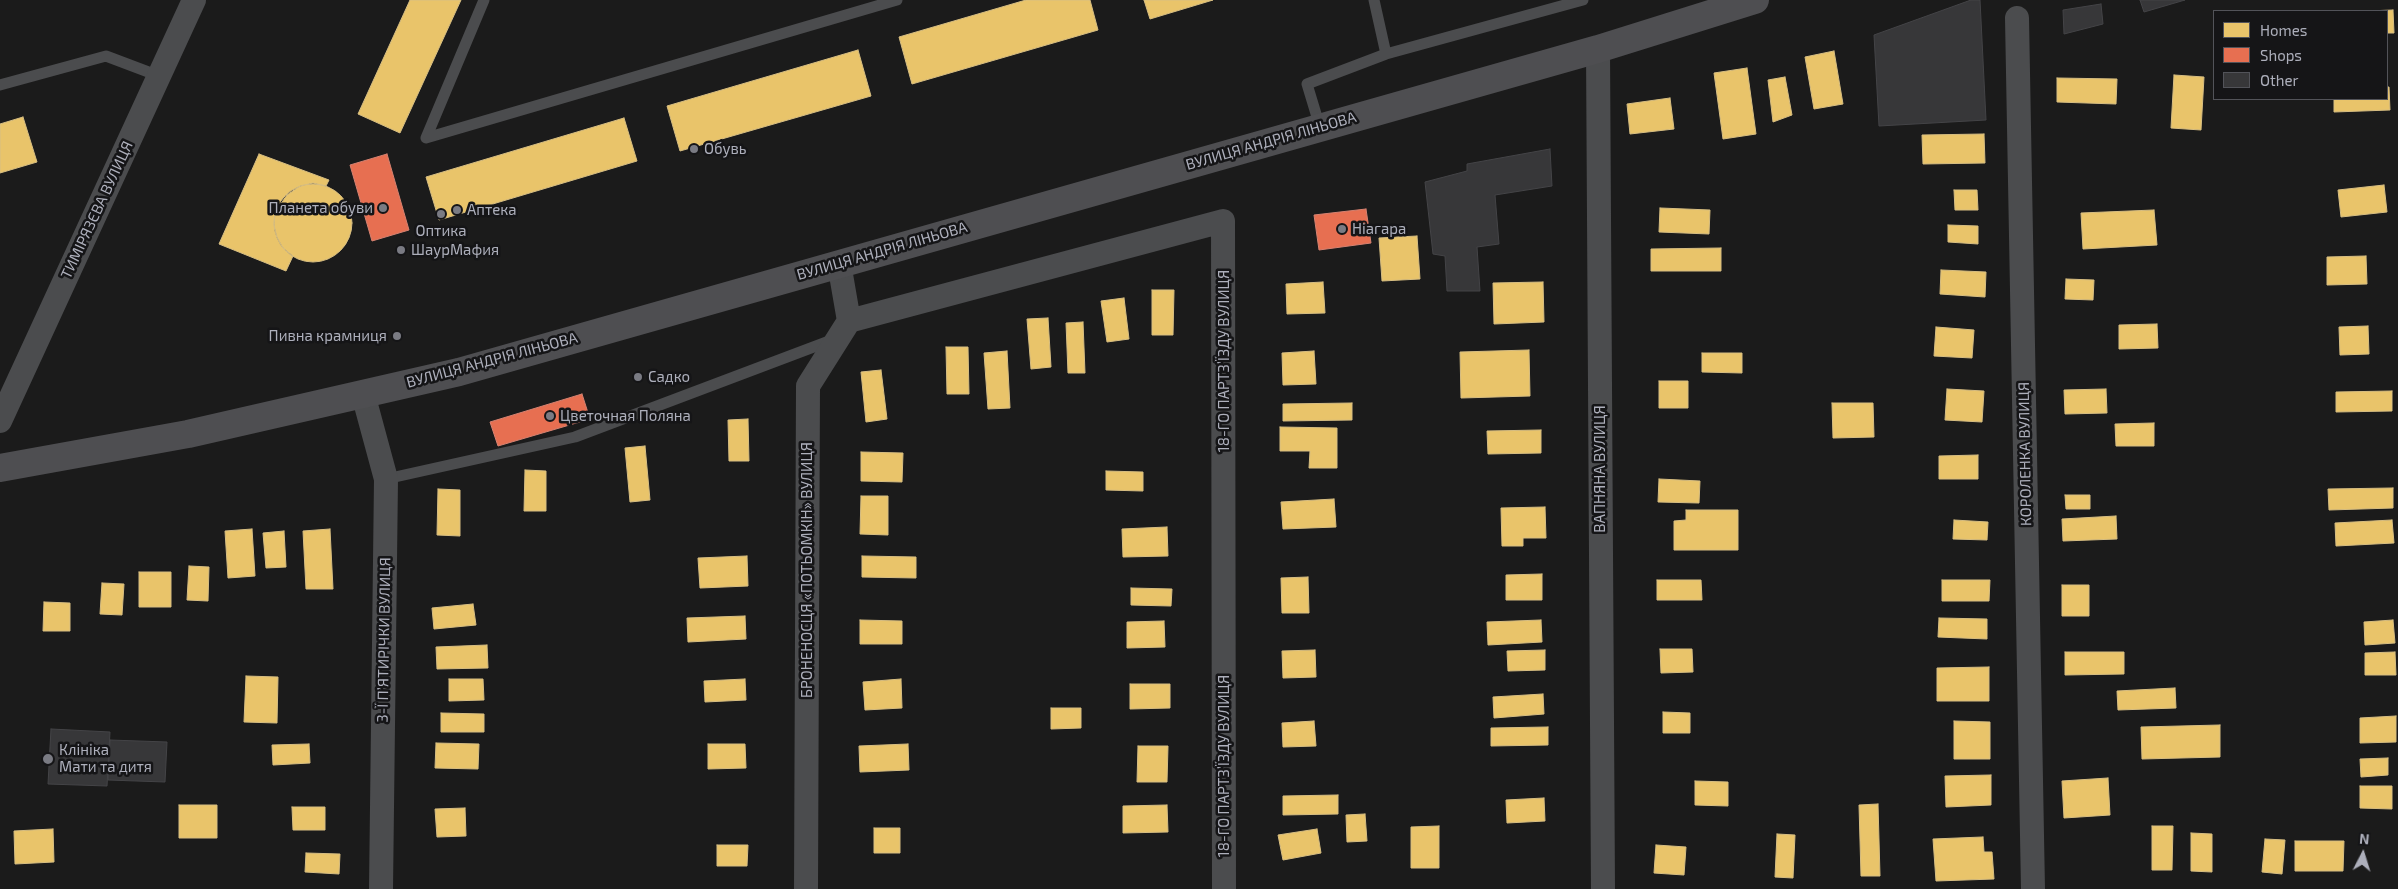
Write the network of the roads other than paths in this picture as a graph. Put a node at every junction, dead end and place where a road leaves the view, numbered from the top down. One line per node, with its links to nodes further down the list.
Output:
1 (194, 0): 10 (street, ТИМІРЯЗЄВА ВУЛИЦЯ)
2 (484, 0): 3 (lane)
3 (897, 0)
4 (1374, 0): 9 (lane)
5 (1583, 0): 9 (lane)
6 (1755, 0): 8 (main road, ВУЛИЦЯ АНДРІЯ ЛІНЬОВА)
7 (2017, 18): 23 (street, КОРОЛЕНКА ВУЛИЦЯ)
8 (1598, 49): 12 (main road, ВУЛИЦЯ АНДРІЯ ЛІНЬОВА); 22 (street, ВАПНЯНА ВУЛИЦЯ)
9 (1386, 54): 12 (lane)
10 (159, 76): 11 (lane); 16 (street, ТИМІРЯЗЄВА ВУЛИЦЯ)
11 (0, 85)
12 (1320, 127): 13 (main road, ВУЛИЦЯ АНДРІЯ ЛІНЬОВА)
13 (839, 263): 14 (street); 15 (main road, ВУЛИЦЯ АНДРІЯ ЛІНЬОВА)
14 (843, 329): 18 (lane); 20 (street, БРОНЕНОСЦЯ «ПОТЬОМКІН» ВУЛИЦЯ); 21 (street, 18-ГО ПАРТЗ’ЇЗДУ ВУЛИЦЯ)
15 (363, 394): 17 (main road, ВУЛИЦЯ АНДРІЯ ЛІНЬОВА); 18 (street, 3-Ї П’ЯТИРІЧКИ ВУЛИЦЯ)
16 (0, 421)
17 (0, 468)
18 (386, 479): 19 (street, 3-Ї П’ЯТИРІЧКИ ВУЛИЦЯ)
19 (382, 889)
20 (806, 889)
21 (1224, 889)
22 (1602, 889)
23 (2034, 889)

